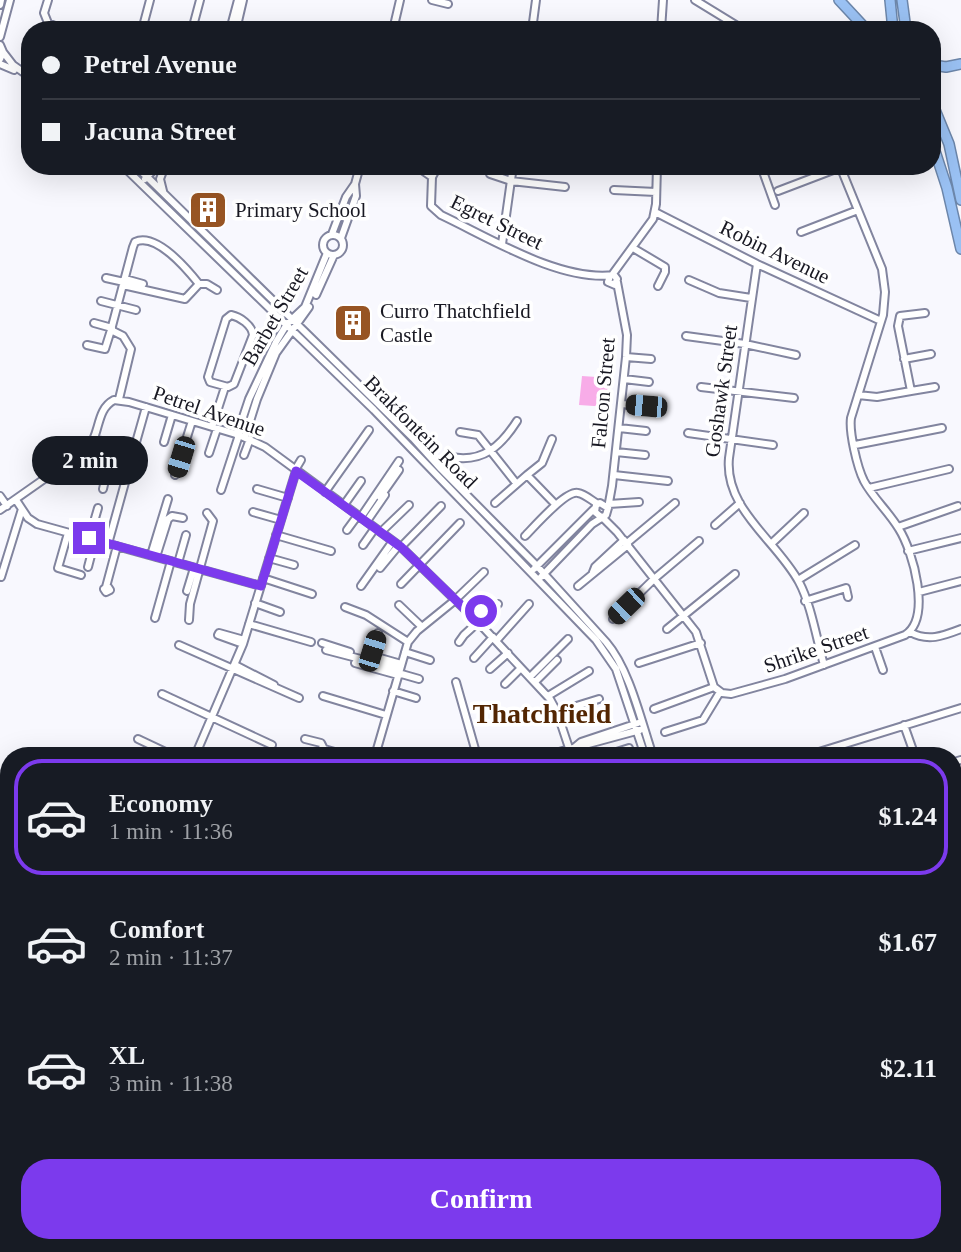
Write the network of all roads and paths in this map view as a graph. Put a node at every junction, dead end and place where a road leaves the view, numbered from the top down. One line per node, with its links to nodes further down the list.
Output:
1 (1, 0): 16 (street)
2 (10, 0): 29 (street)
3 (48, 0): 17 (street)
4 (150, 0): 18 (street)
5 (200, 0): 19 (street)
6 (240, 0): 20 (street); 21 (street)
7 (400, 0): 22 (street)
8 (432, 0): 15 (street)
9 (536, 0): 23 (street)
10 (663, 0): 24 (street)
11 (695, 0): 25 (street)
12 (839, 0): 26 (highway)
13 (890, 0): 27 (highway)
14 (902, 0): 28 (highway)
15 (448, 4)
16 (0, 5)
17 (47, 21)
18 (144, 21)
19 (194, 21)
20 (233, 21)
21 (237, 21)
22 (395, 21)
23 (533, 21)
24 (662, 21)
25 (729, 21)
26 (859, 21)
27 (892, 21)
28 (905, 21)
29 (1, 49): 32 (street); 33 (street)
30 (961, 64): 31 (highway)
31 (941, 66)
32 (21, 71)
33 (21, 76)
34 (941, 124): 57 (highway)
35 (941, 170): 67 (highway)
36 (136, 175): 50 (street, Brakfontein Road)
37 (141, 175): 50 (street, Brakfontein Road)
38 (150, 175): 50 (street)
39 (152, 175): 50 (street)
40 (161, 175): 58 (street)
41 (358, 175): 52 (street)
42 (429, 175): 49 (street, Egret Street)
43 (493, 175): 51 (street)
44 (512, 175): 51 (street)
45 (657, 175): 56 (street)
46 (764, 175): 59 (street)
47 (820, 175): 55 (street)
48 (844, 175): 60 (street)
49 (432, 177): 65 (street, Egret Street)
50 (145, 181): 58 (street, Brakfontein Road); 85 (street, Brakfontein Road)
51 (511, 181): 53 (street); 65 (street)
52 (355, 184): 63 (street); 64 (street)
53 (565, 187)
54 (614, 190): 56 (street)
55 (778, 191)
56 (656, 192): 61 (street)
57 (961, 201)
58 (171, 203): 85 (street, Brakfontein Road)
59 (775, 205)
60 (858, 210): 62 (street); 83 (street)
61 (655, 212): 66 (street); 69 (street, Robin Avenue)
62 (801, 232)
63 (332, 234): 64 (street); 68 (street)
64 (341, 238): 68 (street)
65 (502, 244): 71 (street, Egret Street)
66 (633, 248): 71 (street); 76 (street)
67 (961, 249)
68 (330, 254): 85 (street, Barbet Street)
69 (757, 264): 78 (street, Goshawk Street); 83 (street, Robin Avenue)
70 (106, 278): 73 (street)
71 (612, 280): 92 (street, Falcon Street)
72 (689, 280): 78 (street)
73 (124, 282): 74 (street); 75 (street); 75 (street); 80 (street)
74 (143, 284)
75 (199, 284): 77 (street)
76 (658, 286)
77 (217, 290)
78 (751, 298): 88 (street, Goshawk Street)
79 (100, 301): 80 (street)
80 (118, 305): 81 (street); 86 (street)
81 (136, 310)
82 (925, 313): 94 (street)
83 (881, 321): 102 (street)
84 (94, 323): 86 (street)
85 (292, 324): 119 (street, Barbet Street); 207 (street, Brakfontein Road); 212 (street, Brakfontein Road)
86 (111, 329): 89 (street); 104 (street)
87 (686, 336): 88 (street)
88 (745, 344): 91 (street); 100 (street, Goshawk Street)
89 (88, 345)
90 (930, 354): 94 (street)
91 (796, 355)
92 (626, 357): 93 (street); 95 (street, Falcon Street)
93 (652, 359)
94 (904, 359): 101 (street)
95 (624, 379): 96 (street); 105 (street, Falcon Street)
96 (649, 382)
97 (225, 387): 97 (street); 111 (street)
98 (701, 387): 100 (street)
99 (935, 387): 101 (street)
100 (738, 390): 103 (street); 120 (street, Goshawk Street)
101 (911, 391): 102 (street)
102 (858, 395): 125 (street)
103 (794, 398)
104 (115, 400): 107 (street, Petrel Avenue); 121 (street)
105 (621, 404): 106 (street); 112 (street, Falcon Street)
106 (646, 406)
107 (148, 408): 108 (street, Petrel Avenue); 118 (street); 130 (street)
108 (172, 415): 110 (street, Petrel Avenue); 123 (street)
109 (517, 421): 128 (street)
110 (194, 422): 111 (street, Petrel Avenue); 140 (street)
111 (214, 428): 119 (street, Petrel Avenue); 131 (street)
112 (619, 428): 115 (street); 129 (street, Falcon Street)
113 (942, 428): 125 (street)
114 (369, 430): 152 (street)
115 (646, 430)
116 (460, 432): 128 (street)
117 (688, 433): 120 (street)
118 (142, 435)
119 (242, 437): 133 (street); 138 (street, Petrel Avenue); 148 (street)
120 (732, 438): 124 (street); 161 (street, Goshawk Street)
121 (94, 439): 126 (street); 127 (street)
122 (552, 439): 142 (street)
123 (164, 443)
124 (773, 445)
125 (855, 445): 149 (street)
126 (121, 446)
127 (87, 449): 150 (street); 157 (street)
128 (493, 451): 134 (street); 147 (street)
129 (616, 452): 132 (street); 141 (street, Falcon Street)
130 (133, 453)
131 (209, 453)
132 (645, 454)
133 (244, 455)
134 (451, 457)
135 (301, 460): 138 (street)
136 (398, 461): 178 (street)
137 (949, 469): 149 (street)
138 (296, 470): 152 (street, Petrel Avenue); 155 (street)
139 (399, 470): 178 (street)
140 (178, 473)
141 (614, 473): 143 (street); 146 (street); 166 (street, Falcon Street)
142 (527, 475): 147 (street); 164 (street)
143 (661, 477)
144 (127, 479): 194 (street)
145 (361, 481): 162 (street)
146 (668, 481)
147 (516, 483): 159 (street)
148 (224, 487)
149 (869, 488): 182 (street)
150 (103, 489)
151 (257, 489): 155 (street)
152 (325, 492): 162 (street, Petrel Avenue)
153 (386, 494): 178 (street)
154 (0, 496): 167 (street)
155 (288, 498): 179 (street)
156 (168, 499): 202 (street)
157 (16, 500): 167 (street); 171 (street)
158 (639, 502): 166 (street)
159 (495, 503)
160 (675, 503): 193 (street)
161 (740, 503): 181 (street); 195 (street, Goshawk Street)
162 (344, 505): 178 (street, Petrel Avenue)
163 (408, 505): 184 (street)
164 (556, 505): 165 (street); 189 (street)
165 (596, 505): 166 (street); 176 (street); 207 (street)
166 (609, 505): 176 (street); 185 (street)
167 (7, 506): 172 (street)
168 (441, 506): 197 (street)
169 (958, 506): 182 (street)
170 (98, 508): 191 (street)
171 (22, 509): 186 (street); 216 (street)
172 (0, 510)
173 (253, 512): 179 (street)
174 (207, 513): 210 (street)
175 (804, 513): 195 (street)
176 (602, 517): 185 (street); 213 (street)
177 (183, 518): 202 (street)
178 (362, 518): 183 (street); 184 (street, Petrel Avenue)
179 (281, 520): 188 (street)
180 (460, 523): 206 (street)
181 (715, 524)
182 (898, 527): 201 (street)
183 (347, 530)
184 (378, 530): 196 (street); 197 (street, Petrel Avenue)
185 (617, 531): 193 (street)
186 (68, 533): 191 (street); 215 (street)
187 (186, 535): 204 (street)
188 (276, 535): 200 (street); 203 (street)
189 (525, 536)
190 (961, 538): 201 (street)
191 (92, 539): 194 (street); 208 (street)
192 (699, 541): 217 (street)
193 (626, 543): 217 (street); 224 (street)
194 (108, 544): 199 (street)
195 (771, 544): 219 (street, Goshawk Street)
196 (363, 545)
197 (398, 545): 206 (street, Petrel Avenue); 209 (street); 223 (street)
198 (855, 545): 219 (street)
199 (119, 547): 202 (street); 225 (street)
200 (331, 551)
201 (908, 551): 227 (street)
202 (154, 556): 204 (street)
203 (269, 558): 205 (street); 221 (street)
204 (174, 562): 210 (street); 241 (street)
205 (294, 565)
206 (420, 566): 222 (street); 230 (street, Petrel Avenue)
207 (537, 566): 212 (street); 213 (street, Brakfontein Road)
208 (88, 568)
209 (380, 568)
210 (197, 569): 221 (street); 226 (street); 243 (street)
211 (484, 572): 230 (street)
212 (531, 572): 218 (street, Brakfontein Road)
213 (544, 574): 218 (street); 295 (street, Brakfontein Road)
214 (735, 574): 240 (street)
215 (81, 575)
216 (1, 578)
217 (654, 579): 240 (street); 242 (street)
218 (538, 580): 295 (street, Brakfontein Road)
219 (798, 580): 231 (street, Goshawk Street)
220 (961, 581): 227 (street)
221 (262, 582): 228 (street); 233 (street)
222 (401, 584)
223 (361, 586)
224 (578, 586)
225 (107, 587)
226 (187, 591)
227 (919, 592): 249 (street)
228 (312, 594)
229 (848, 597): 231 (street)
230 (454, 601): 239 (street, Petrel Avenue); 246 (street)
231 (806, 601): 269 (street, Goshawk Street)
232 (489, 602): 239 (street)
233 (255, 603): 238 (street); 245 (street)
234 (498, 604): 244 (street)
235 (529, 604): 252 (street)
236 (398, 605): 246 (street)
237 (345, 607): 256 (street)
238 (280, 612)
239 (470, 614): 244 (street, Petrel Avenue)
240 (684, 616): 247 (street); 258 (street)
241 (155, 618)
242 (612, 619)
243 (189, 620)
244 (479, 622): 252 (street, Petrel Avenue); 257 (street)
245 (249, 624): 254 (street); 255 (street)
246 (422, 627): 256 (street)
247 (667, 629)
248 (961, 629): 249 (street)
249 (910, 632): 261 (street, Shrike Street)
250 (378, 633): 273 (street)
251 (231, 638): 254 (street)
252 (495, 639): 264 (street, Petrel Avenue); 265 (street)
253 (568, 639): 277 (street)
254 (243, 642): 270 (street)
255 (311, 642)
256 (408, 642): 263 (street)
257 (459, 642)
258 (701, 643): 268 (street); 280 (street)
259 (179, 645): 270 (street)
260 (324, 646): 273 (street)
261 (875, 647): 269 (street, Shrike Street); 274 (street)
262 (563, 649): 277 (street)
263 (405, 652): 266 (street); 273 (street)
264 (508, 653): 271 (street, Petrel Avenue); 272 (street)
265 (474, 658)
266 (430, 660)
267 (557, 660): 277 (street)
268 (639, 663)
269 (824, 665): 282 (street, Shrike Street)
270 (234, 668): 286 (street); 293 (street)
271 (521, 668): 277 (street, Petrel Avenue); 279 (street)
272 (490, 669)
273 (399, 670): 276 (street); 281 (street)
274 (883, 670)
275 (589, 671): 285 (street)
276 (419, 679)
277 (532, 680): 285 (street, Petrel Avenue)
278 (456, 682): 304 (street)
279 (505, 684)
280 (714, 687): 282 (street); 290 (street)
281 (393, 691): 287 (street); 292 (street)
282 (720, 692): 296 (street)
283 (162, 694): 293 (street)
284 (323, 696): 292 (street)
285 (548, 696): 291 (street, Petrel Avenue)
286 (299, 698)
287 (416, 698)
288 (599, 699): 291 (street)
289 (961, 708): 294 (street)
290 (654, 709)
291 (557, 712): 305 (street, Petrel Avenue)
292 (386, 715): 303 (street)
293 (212, 718): 299 (street); 301 (street)
294 (904, 725): 309 (street); 310 (street)
295 (639, 726): 306 (street); 307 (street, Brakfontein Road); 308 (street, Brakfontein Road)
296 (665, 732)
297 (138, 739): 300 (street)
298 (305, 739): 302 (street)
299 (272, 745)
300 (155, 747)
301 (199, 747)
302 (322, 747)
303 (377, 747)
304 (474, 747)
305 (572, 747)
306 (575, 747)
307 (643, 747)
308 (649, 747)
309 (837, 747)
310 (912, 747)

